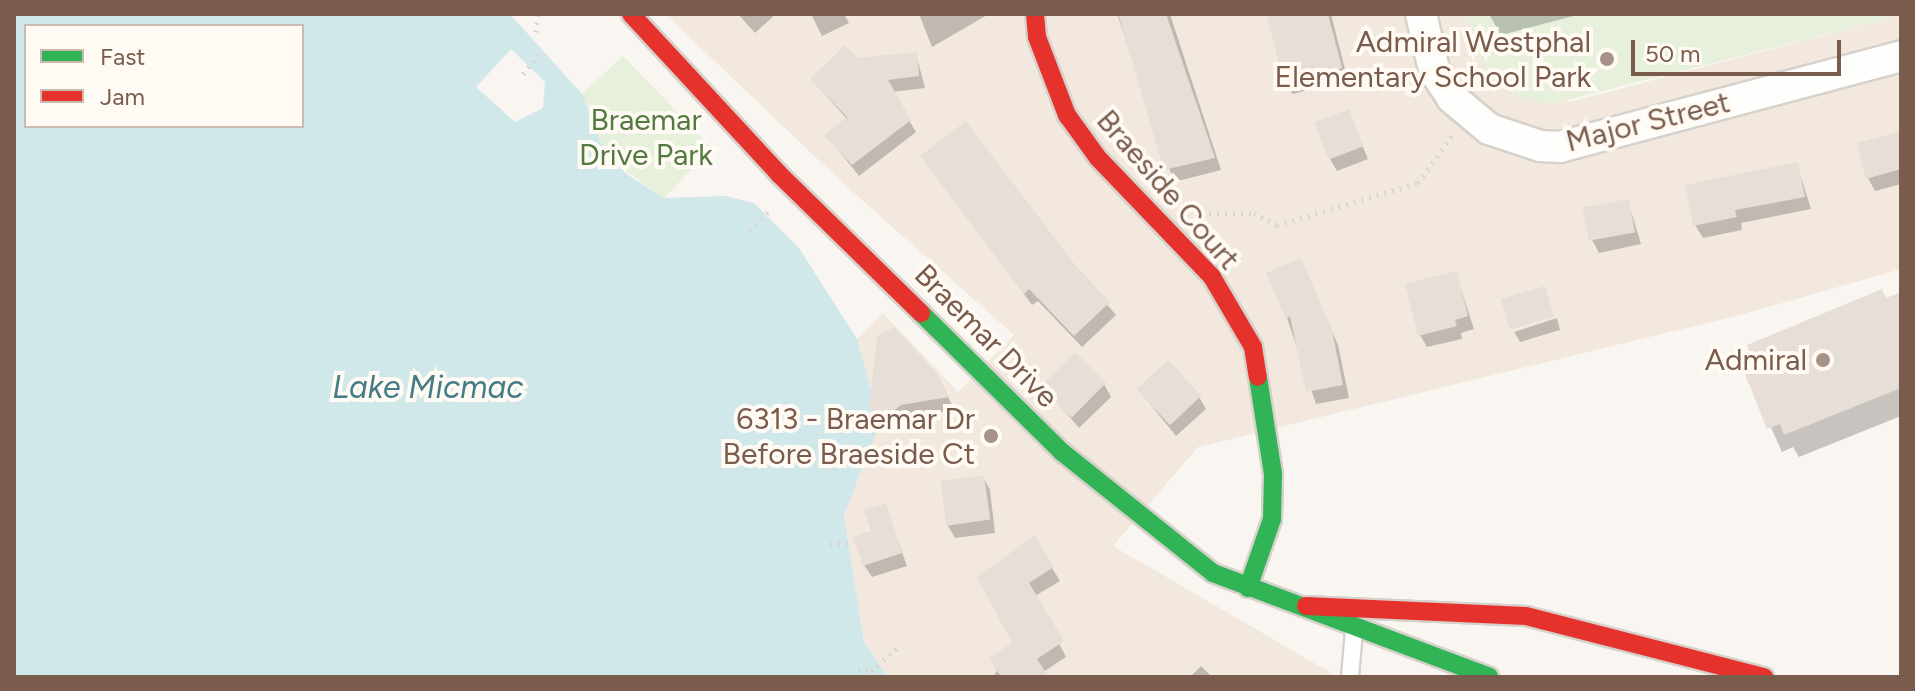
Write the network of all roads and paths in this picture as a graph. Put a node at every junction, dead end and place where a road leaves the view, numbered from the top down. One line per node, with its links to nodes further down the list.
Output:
1 (538, 14): 5 (path)
2 (631, 14): 15 (main road, Braemar Drive)
3 (1035, 14): 11 (main road, Braeside Court)
4 (1421, 14): 9 (street)
5 (536, 32)
6 (539, 54): 8 (path)
7 (1901, 56): 9 (street, Major Street)
8 (523, 74)
9 (1478, 121): 11 (path)
10 (772, 208): 12 (path)
11 (1169, 230): 15 (main road, Braeside Court)
12 (750, 231)
13 (849, 543): 14 (path)
14 (830, 544)
15 (1248, 588): 16 (main road, Braemar Drive)
16 (1306, 606): 17 (main road, Braemar Drive); 22 (main road)
17 (1354, 625): 20 (lane); 21 (main road, Braemar Drive)
18 (900, 646): 19 (path)
19 (858, 670)
20 (1350, 677)
21 (1489, 677)
22 (1764, 677)

